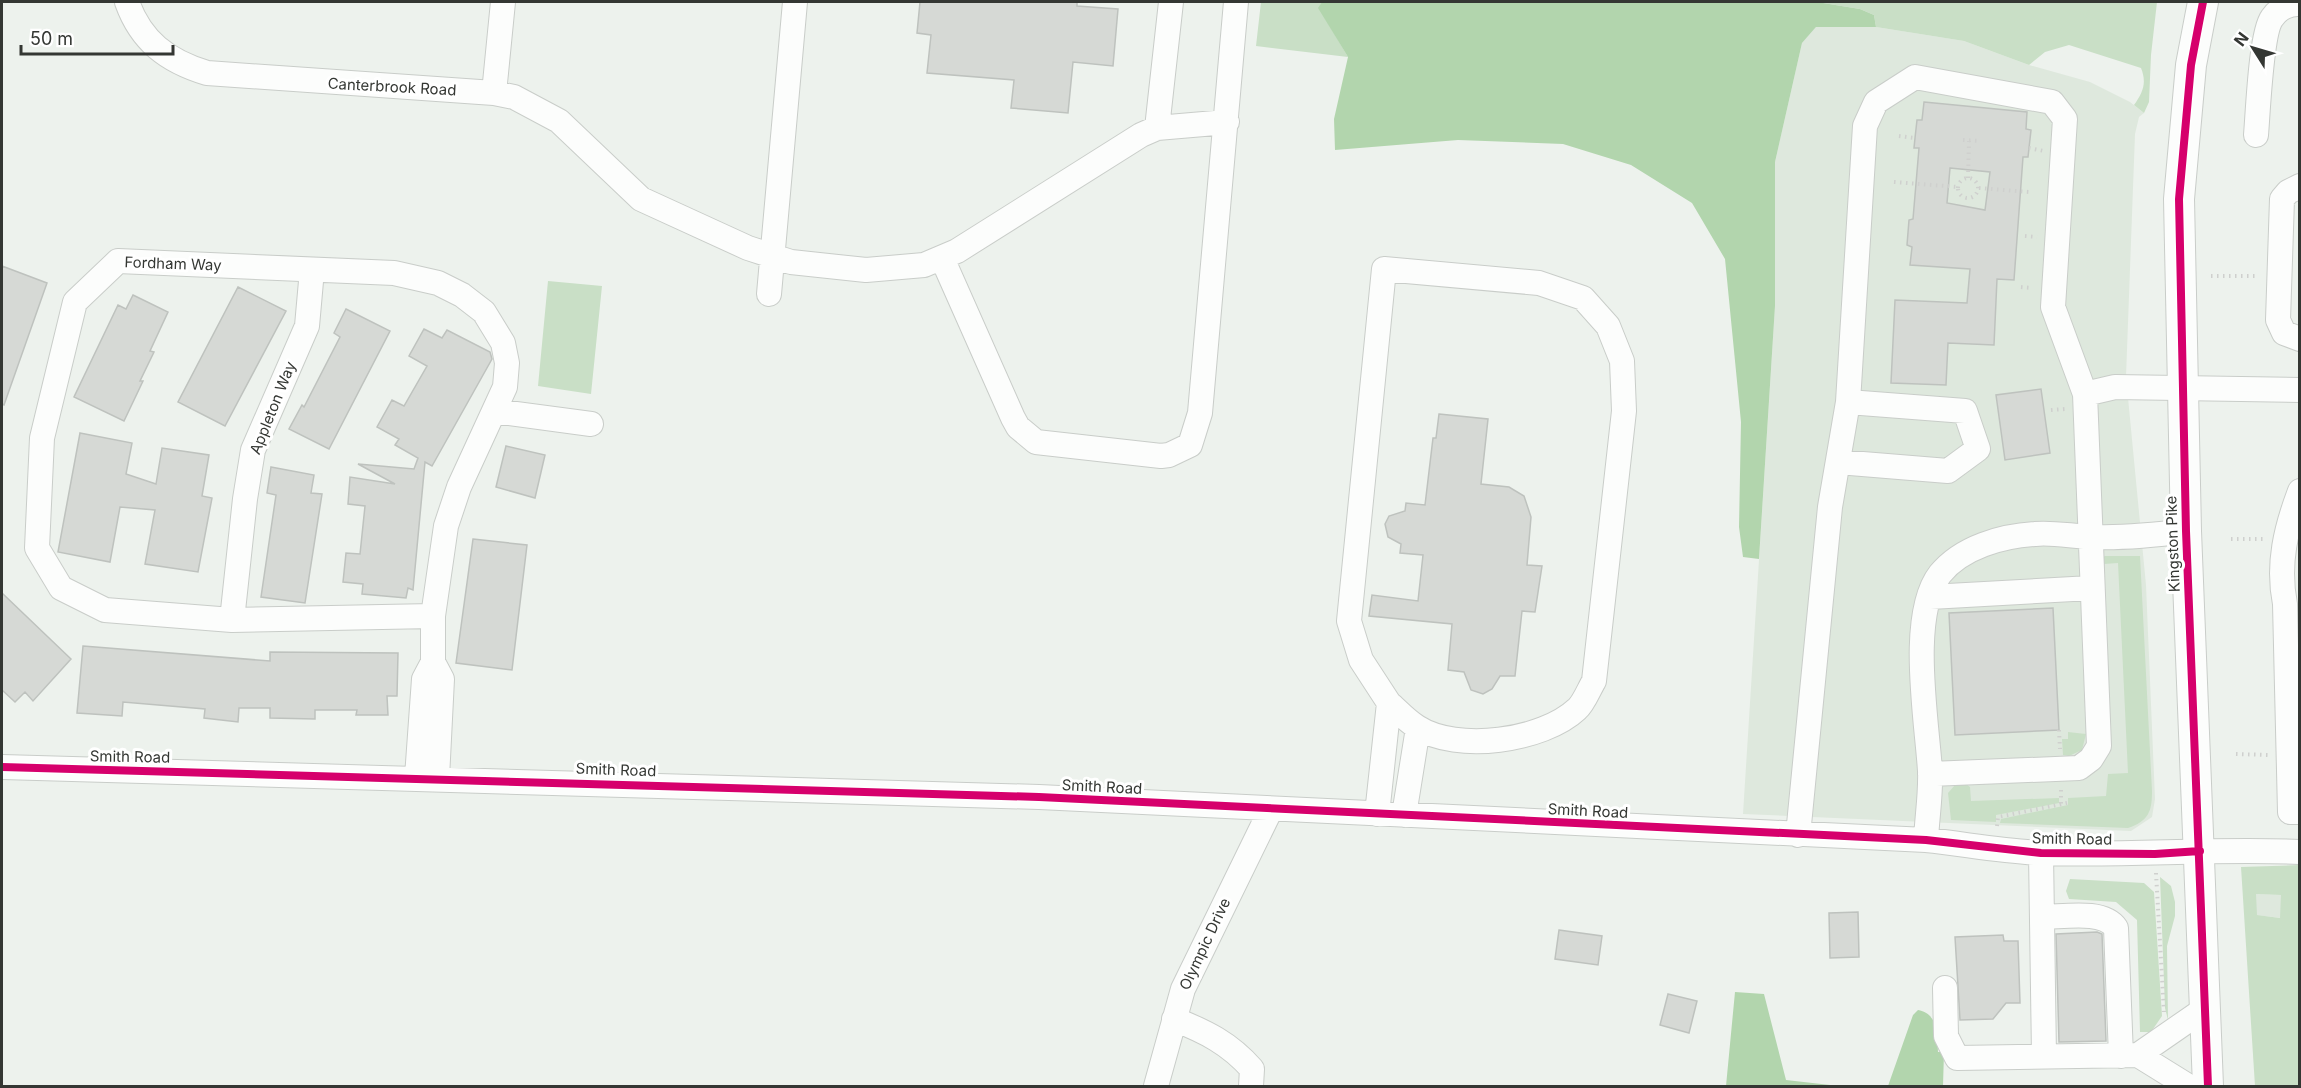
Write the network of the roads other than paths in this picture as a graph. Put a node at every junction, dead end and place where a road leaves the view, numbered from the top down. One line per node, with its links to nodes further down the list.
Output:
1 (127, 2): 8 (street, Canterbrook Road)
2 (503, 2): 8 (street)
3 (795, 2): 13 (street)
4 (1171, 2): 10 (street)
5 (1236, 2): 9 (street)
6 (2203, 2): 18 (main road, Kingston Pike)
7 (2300, 4): 11 (street)
8 (494, 93): 13 (street, Canterbrook Road)
9 (1227, 122): 10 (street); 14 (street)
10 (1157, 128): 14 (street, Canterbrook Road)
11 (2256, 135)
12 (2300, 186): 17 (street)
13 (771, 255): 14 (street, Canterbrook Road); 16 (street)
14 (942, 258)
15 (312, 270): 22 (street, Fordham Way); 32 (street, Appleton Way); 32 (street, Fordham Way)
16 (769, 294)
17 (2300, 339)
18 (2182, 387): 19 (street); 20 (street); 26 (main road, Kingston Pike)
19 (2300, 390)
20 (2085, 394): 21 (street); 27 (street)
21 (1848, 402): 24 (street); 24 (street)
22 (494, 411): 23 (street); 31 (street, Fordham Way)
23 (591, 424)
24 (1838, 462): 43 (street)
25 (2300, 491): 28 (street)
26 (2186, 531): 27 (street); 45 (main road, Kingston Pike)
27 (2092, 537): 29 (street); 30 (street)
28 (2292, 540): 33 (street)
29 (2091, 588): 30 (street); 37 (street)
30 (1931, 596): 37 (street)
31 (433, 616): 32 (street, Fordham Way); 38 (street, Fordham Way)
32 (232, 620)
33 (2293, 670): 40 (street)
34 (1389, 703): 35 (street); 35 (street); 41 (street)
35 (1418, 728): 42 (street)
36 (2, 767): 38 (street, Smith Road)
37 (1930, 774): 44 (street)
38 (427, 778): 39 (street, Smith Road)
39 (1271, 809): 41 (street, Smith Road); 51 (street, Olympic Drive)
40 (2300, 812)
41 (1377, 814): 42 (street, Smith Road)
42 (1404, 815): 43 (street, Smith Road)
43 (1798, 835): 44 (street, Smith Road)
44 (1926, 840): 47 (street, Smith Road)
45 (2200, 851): 46 (street, Smith Road); 47 (street, Smith Road); 50 (main road, Kingston Pike)
46 (2300, 852)
47 (2041, 853): 48 (street)
48 (2042, 917): 52 (street); 53 (street)
49 (1945, 988): 53 (street)
50 (2206, 1008): 52 (street); 57 (main road, Kingston Pike)
51 (1174, 1019): 54 (street, Olympic Drive); 55 (street)
52 (2129, 1055): 53 (street); 56 (street)
53 (2044, 1056)
54 (1160, 1085)
55 (1251, 1086)
56 (2188, 1086)
57 (2208, 1086)

